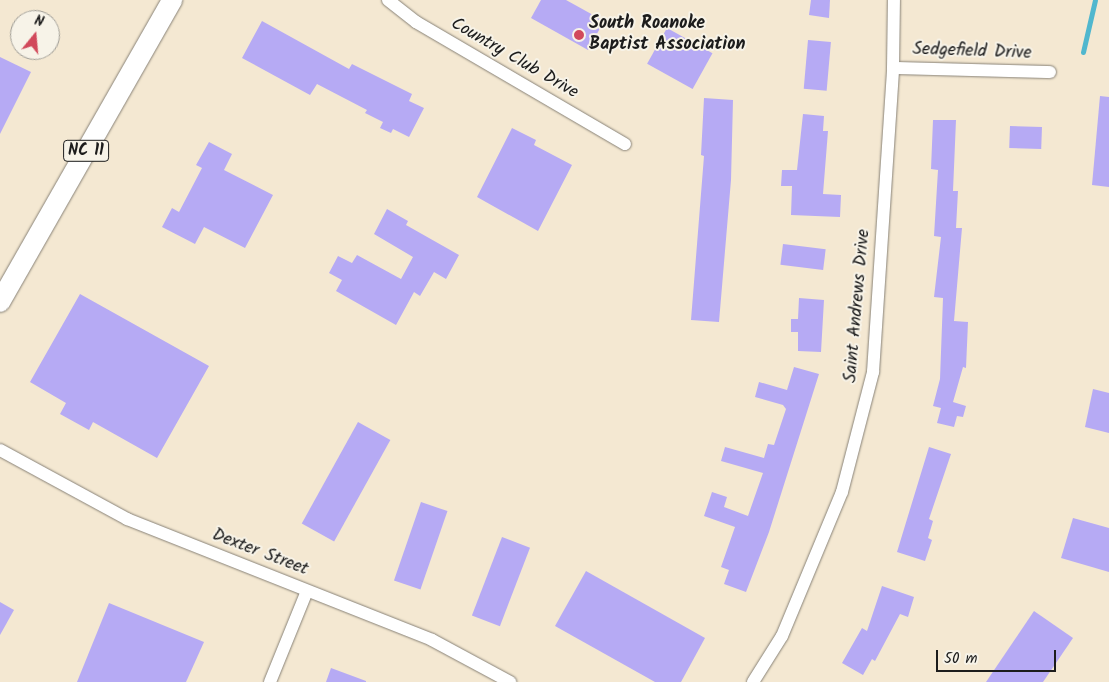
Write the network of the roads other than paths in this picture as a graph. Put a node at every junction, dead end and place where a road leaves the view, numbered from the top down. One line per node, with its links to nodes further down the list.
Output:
1 (172, 0): 7 (main road, NC 11)
2 (388, 0): 6 (street, Country Club Drive)
3 (894, 0): 4 (street, Saint Andrews Drive)
4 (893, 68): 5 (street, Sedgefield Drive); 12 (street, Saint Andrews Drive)
5 (1050, 72)
6 (625, 144)
7 (0, 302)
8 (0, 450): 9 (street, Dexter Street)
9 (308, 590): 10 (street); 11 (street, Dexter Street)
10 (270, 682)
11 (510, 682)
12 (753, 682)

